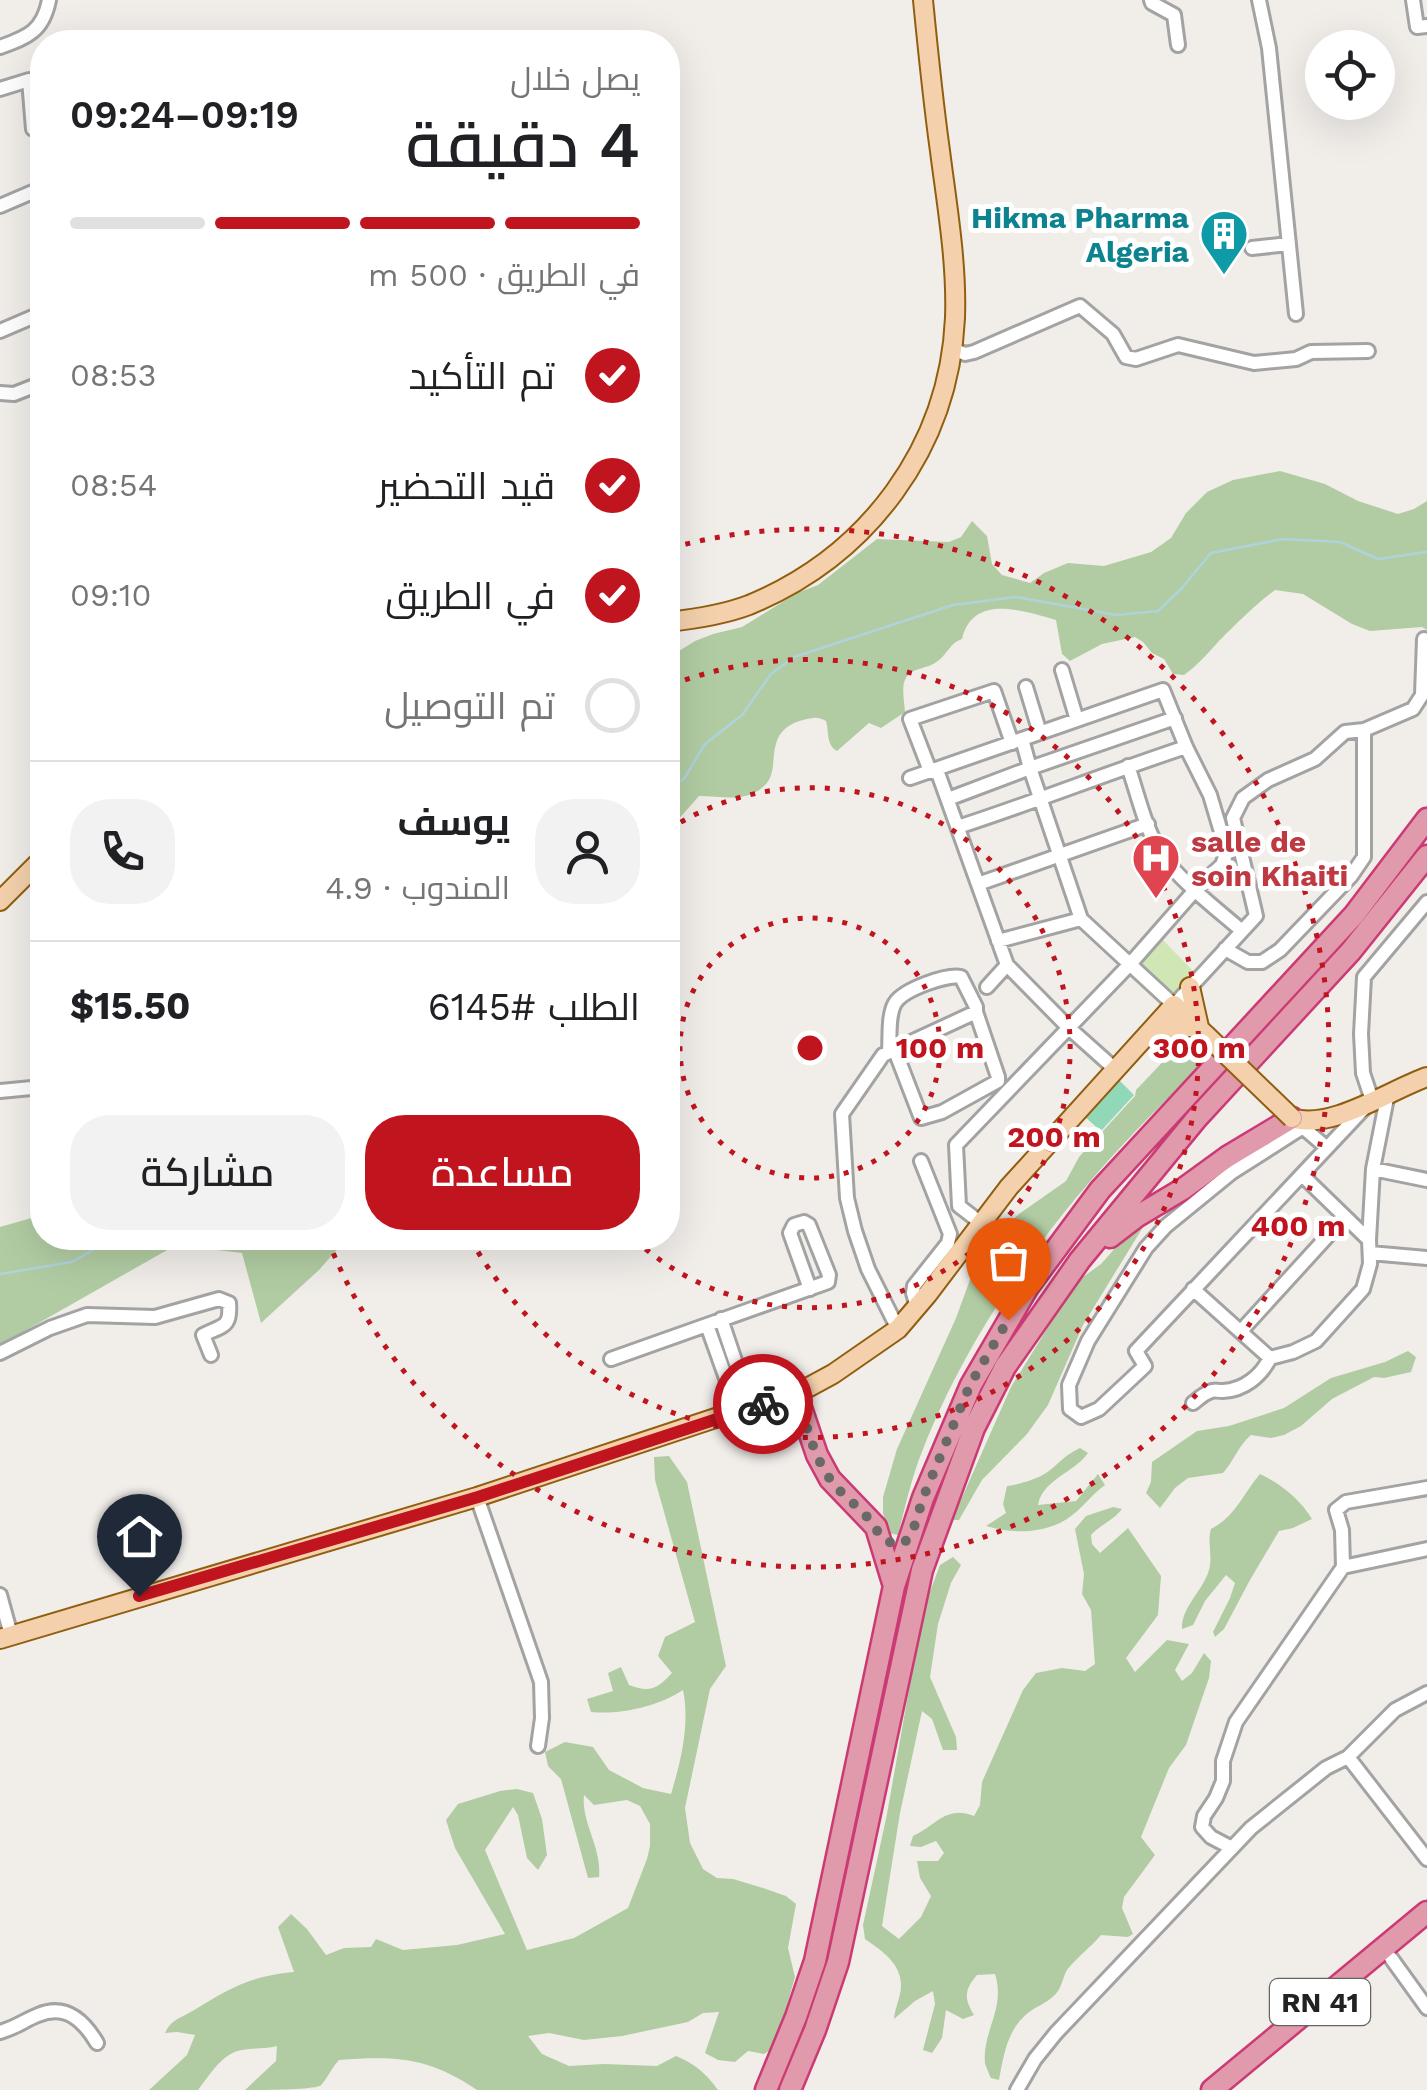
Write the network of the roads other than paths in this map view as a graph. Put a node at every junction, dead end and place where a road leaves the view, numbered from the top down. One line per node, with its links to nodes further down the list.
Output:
1 (50, 0): 7 (street)
2 (923, 0): 20 (main road)
3 (1152, 0): 9 (street)
4 (1259, 0): 15 (street)
5 (1413, 0): 6 (street)
6 (1427, 26)
7 (36, 30)
8 (30, 35): 10 (street)
9 (1178, 45)
10 (0, 47)
11 (0, 89): 12 (street)
12 (30, 92)
13 (30, 193): 14 (street)
14 (0, 206)
15 (1289, 244): 16 (street); 17 (street)
16 (1252, 248)
17 (1296, 314)
18 (30, 318): 19 (street)
19 (3, 328)
20 (953, 349): 21 (street); 24 (main road)
21 (1368, 350)
22 (30, 388): 23 (street)
23 (0, 393)
24 (680, 621)
25 (1424, 638): 30 (street)
26 (1062, 670): 29 (street)
27 (1026, 686): 31 (street)
28 (1174, 718): 29 (street); 33 (street); 35 (street)
29 (1077, 720): 31 (street)
30 (1364, 730): 51 (street); 53 (street)
31 (1040, 733): 32 (street)
32 (1017, 741): 35 (street); 36 (street); 36 (street)
33 (1186, 747): 34 (street); 47 (street)
34 (1128, 766): 39 (street); 41 (street)
35 (1030, 768): 38 (street); 39 (street)
36 (930, 772): 37 (street); 38 (street)
37 (910, 778)
38 (948, 799): 42 (street)
39 (1040, 800): 42 (street); 43 (street)
40 (1427, 819): 95 (highway)
41 (1148, 824): 43 (street); 47 (street)
42 (958, 827): 46 (street)
43 (1061, 856): 46 (street); 50 (street)
44 (1427, 856): 79 (highway)
45 (30, 871): 48 (main road)
46 (978, 884): 52 (street)
47 (1196, 889): 51 (street); 54 (street)
48 (0, 900)
49 (1427, 902): 68 (street)
50 (1081, 919): 52 (street); 54 (street)
51 (1242, 932): 53 (street)
52 (998, 941): 55 (street)
53 (1225, 949): 56 (street)
54 (1131, 963): 58 (street); 60 (street)
55 (1007, 965): 57 (street); 60 (street)
56 (1190, 987): 58 (street); 61 (main road)
57 (988, 988)
58 (1174, 1005): 61 (main road); 62 (main road)
59 (976, 1012): 63 (street); 63 (street); 63 (street)
60 (1069, 1028): 64 (street); 76 (street)
61 (1203, 1031): 62 (main road); 69 (main road, bridge)
62 (1148, 1034): 64 (main road)
63 (892, 1049): 84 (street)
64 (1116, 1070): 76 (main road)
65 (1427, 1077): 68 (main road)
66 (30, 1088): 67 (street)
67 (0, 1091)
68 (1380, 1096): 69 (main road); 70 (street); 72 (street)
69 (1303, 1122): 70 (street); 79 (highway); 81 (street)
70 (1326, 1148): 73 (street)
71 (921, 1160): 82 (street)
72 (1373, 1168): 74 (street); 77 (street)
73 (1302, 1175): 75 (street); 81 (street)
74 (1427, 1180)
75 (1345, 1216): 77 (street); 85 (street)
76 (981, 1224): 82 (main road)
77 (1370, 1246): 78 (street); 88 (street)
78 (1427, 1258)
79 (1080, 1260): 110 (highway)
80 (810, 1289): 80 (street); 83 (street)
81 (1194, 1289): 85 (street)
82 (918, 1308): 84 (main road)
83 (714, 1322): 89 (street); 92 (street)
84 (898, 1329): 90 (main road)
85 (1241, 1332): 88 (street)
86 (0, 1353): 87 (street)
87 (211, 1354)
88 (1270, 1358): 91 (street)
89 (611, 1360)
90 (796, 1393): 92 (main road); 96 (highway)
91 (1192, 1404)
92 (744, 1410): 94 (main road)
93 (1427, 1488): 98 (street)
94 (478, 1497): 101 (main road); 103 (street)
95 (912, 1534): 96 (highway); 99 (highway)
96 (880, 1537): 99 (highway)
97 (1427, 1549): 98 (street)
98 (1344, 1568): 105 (street)
99 (894, 1586): 114 (highway)
100 (0, 1595): 101 (street)
101 (5, 1637)
102 (1427, 1693): 104 (street)
103 (538, 1746)
104 (1348, 1757): 105 (street); 106 (street)
105 (1230, 1848): 117 (street)
106 (1427, 1859)
107 (1427, 1912): 118 (highway, RN 41)
108 (1427, 1928): 109 (highway, RN 41)
109 (1391, 1958): 111 (street); 119 (highway, RN 41)
110 (833, 1982): 115 (highway); 116 (highway)
111 (1427, 2008)
112 (0, 2032): 113 (street)
113 (97, 2043)
114 (766, 2090)
115 (790, 2090)
116 (801, 2090)
117 (1017, 2090)
118 (1212, 2090)
119 (1228, 2090)

